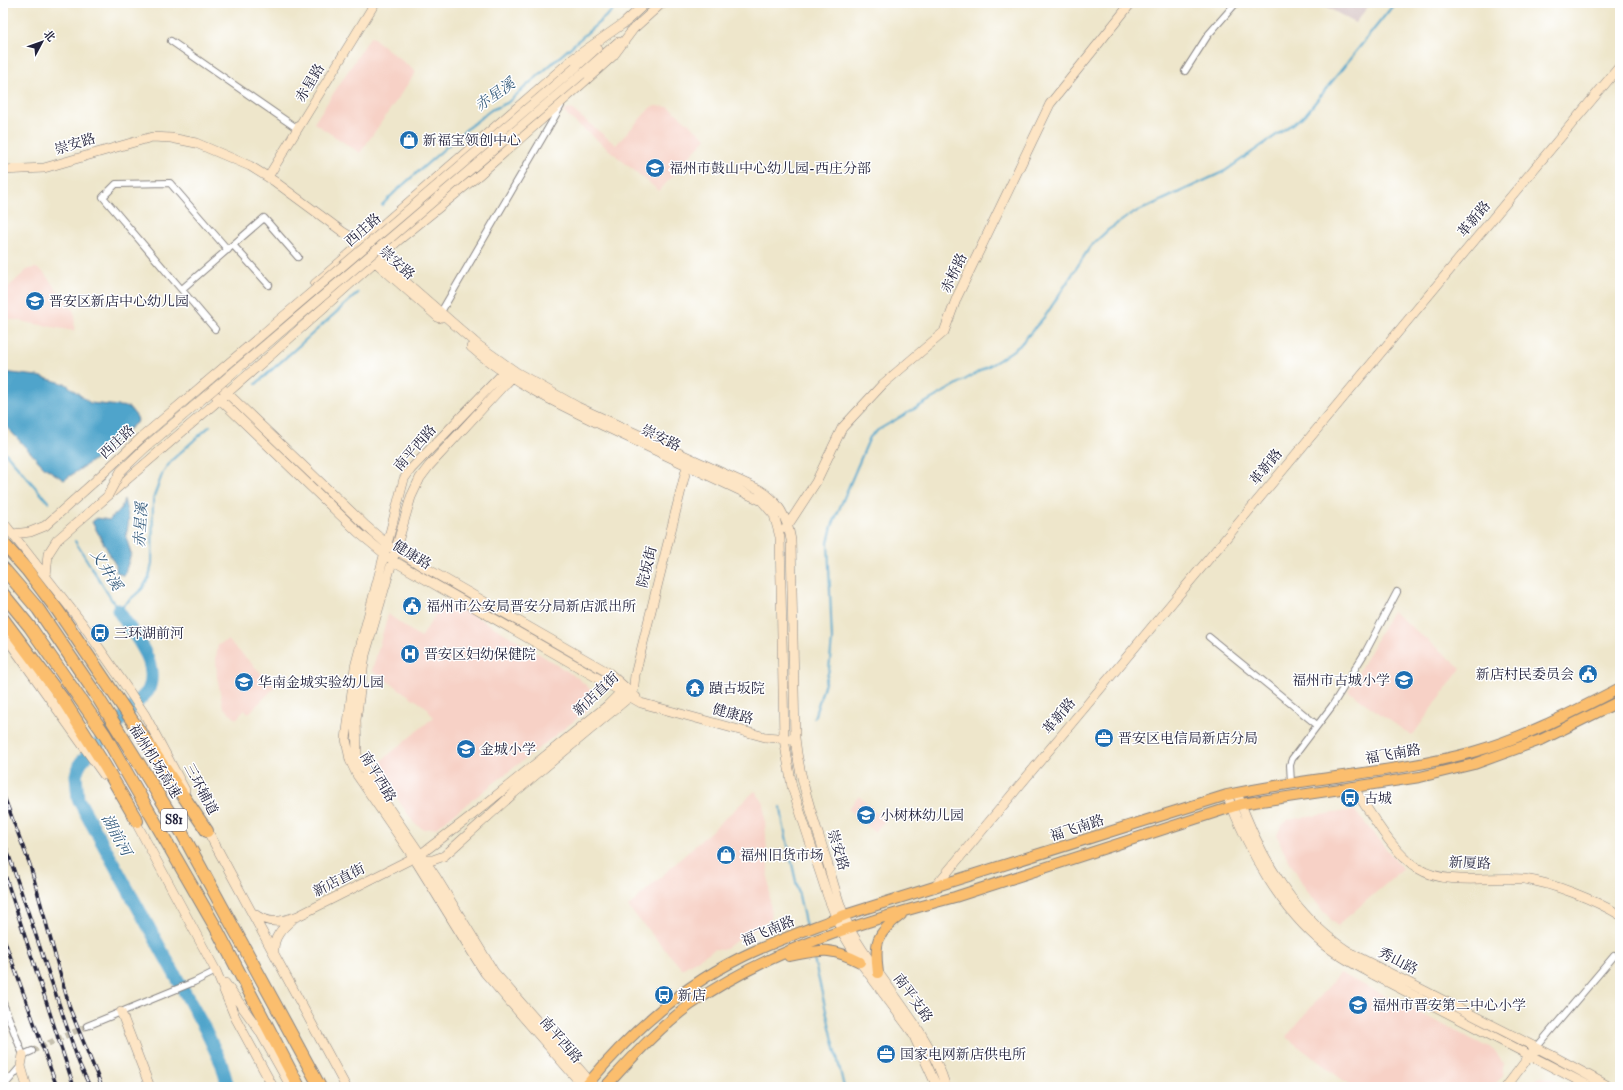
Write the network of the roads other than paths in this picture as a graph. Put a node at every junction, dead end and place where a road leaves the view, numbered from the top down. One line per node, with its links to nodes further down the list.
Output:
1 (375, 3): 13 (street, 赤星路)
2 (646, 3): 6 (street, 西庄路)
3 (662, 3): 7 (street, 西庄路)
4 (1131, 3): 34 (street, 赤桥路)
5 (1236, 3): 11 (street)
6 (627, 21): 10 (street, 西庄路); 17 (street)
7 (634, 28): 10 (street, 西庄路); 12 (street)
8 (171, 41): 13 (street)
9 (1620, 66): 63 (street, 革新路)
10 (579, 71): 31 (street, 西庄路, bridge); 32 (street, bridge)
11 (1185, 71)
12 (564, 100): 20 (street); 23 (street)
13 (298, 129): 15 (street, 赤星路)
14 (3, 170): 15 (street, 崇安路)
15 (268, 177): 17 (street, 崇安路)
16 (233, 245): 18 (street); 19 (street); 21 (street)
17 (360, 245): 20 (street, 崇安路); 26 (street)
18 (228, 250): 22 (street); 22 (street)
19 (298, 257)
20 (377, 260): 23 (street, 崇安路); 25 (street, 崇安路); 28 (street)
21 (268, 286)
22 (182, 289): 24 (street)
23 (441, 312): 25 (street, 崇安路)
24 (215, 329)
25 (510, 372): 30 (street, 崇安路); 34 (street, 崇安路); 38 (street, 南平西路); 38 (street, 南平西路)
26 (211, 377): 27 (street); 28 (street, 健康路)
27 (204, 384): 29 (street, 健康路); 31 (street)
28 (227, 393): 29 (street); 38 (street, 健康路)
29 (220, 399): 32 (street); 39 (street, 健康路)
30 (687, 466): 36 (street, 崇安路); 47 (street, 院坂街)
31 (97, 479): 35 (street)
32 (108, 495): 41 (street)
33 (3, 522): 35 (street, 三环辅道)
34 (788, 525): 36 (street, 赤桥路); 53 (street, 崇安路)
35 (13, 534): 41 (street, 三环辅道)
36 (780, 537): 54 (street, 崇安路)
37 (3, 543): 61 (highway)
38 (392, 547): 39 (street, 南平西路); 49 (street, 健康路)
39 (389, 558): 49 (street, 健康路); 62 (street, 南平西路)
40 (3, 568): 90 (highway, 福州机场高速 / S81)
41 (46, 576): 61 (street, 三环辅道)
42 (1396, 592): 52 (street)
43 (3, 594): 89 (highway, 福州机场高速 / S81)
44 (3, 619): 55 (highway)
45 (3, 633): 55 (street)
46 (1209, 637): 52 (street)
47 (635, 675): 49 (street, 新店直街); 50 (street, 新店直街)
48 (1620, 688): 56 (main road, 福飞南路)
49 (624, 689): 50 (street, 健康路); 62 (street, 新店直街)
50 (632, 695): 54 (street, 健康路); 62 (street, 新店直街)
51 (1620, 701): 57 (main road, 福飞南路)
52 (1317, 725): 56 (street)
53 (795, 738): 54 (street, 健康路); 68 (street, 崇安路)
54 (784, 739): 68 (street, 崇安路)
55 (86, 742): 60 (highway)
56 (1291, 783): 58 (main road, 福飞南路)
57 (1353, 787): 59 (main road, 福飞南路); 66 (street, 新厦路)
58 (1232, 794): 59 (street, 秀山路); 63 (main road, 福飞南路)
59 (1236, 805): 64 (main road, 福飞南路); 80 (street, 秀山路)
60 (137, 822): 74 (street)
61 (207, 831): 65 (street, 三环辅道)
62 (420, 857): 67 (street, 新店直街); 84 (street, 南平西路)
63 (934, 888): 68 (main road, 福飞南路)
64 (910, 908): 69 (main road, 福飞南路); 75 (main road)
65 (252, 912): 67 (street); 70 (street, 三环辅道)
66 (1620, 915)
67 (298, 916): 70 (street)
68 (840, 917): 69 (street, 崇安路); 84 (main road, 福飞南路)
69 (846, 930): 71 (main road, 福飞南路); 73 (street, 南平支路); 75 (street, 南平支路)
70 (274, 952): 91 (street, 三环辅道)
71 (794, 952): 73 (main road); 92 (main road, 福飞南路)
72 (1614, 956): 80 (street)
73 (860, 962): 93 (street, 南平支路)
74 (216, 970): 77 (street); 87 (street); 88 (street)
75 (878, 972): 94 (street, 南平支路)
76 (3, 1003): 81 (street)
77 (121, 1012): 78 (street); 86 (street)
78 (87, 1026)
79 (32, 1051): 81 (street)
80 (1533, 1051): 95 (street); 96 (street, 秀山路); 97 (street, 秀山路)
81 (23, 1055): 82 (street)
82 (21, 1066): 83 (street); 85 (street)
83 (3, 1086)
84 (588, 1086)
85 (27, 1087)
86 (150, 1087)
87 (273, 1087)
88 (291, 1087)
89 (299, 1087)
90 (320, 1087)
91 (346, 1087)
92 (605, 1087)
93 (937, 1087)
94 (946, 1087)
95 (1506, 1087)
96 (1591, 1087)
97 (1610, 1087)

